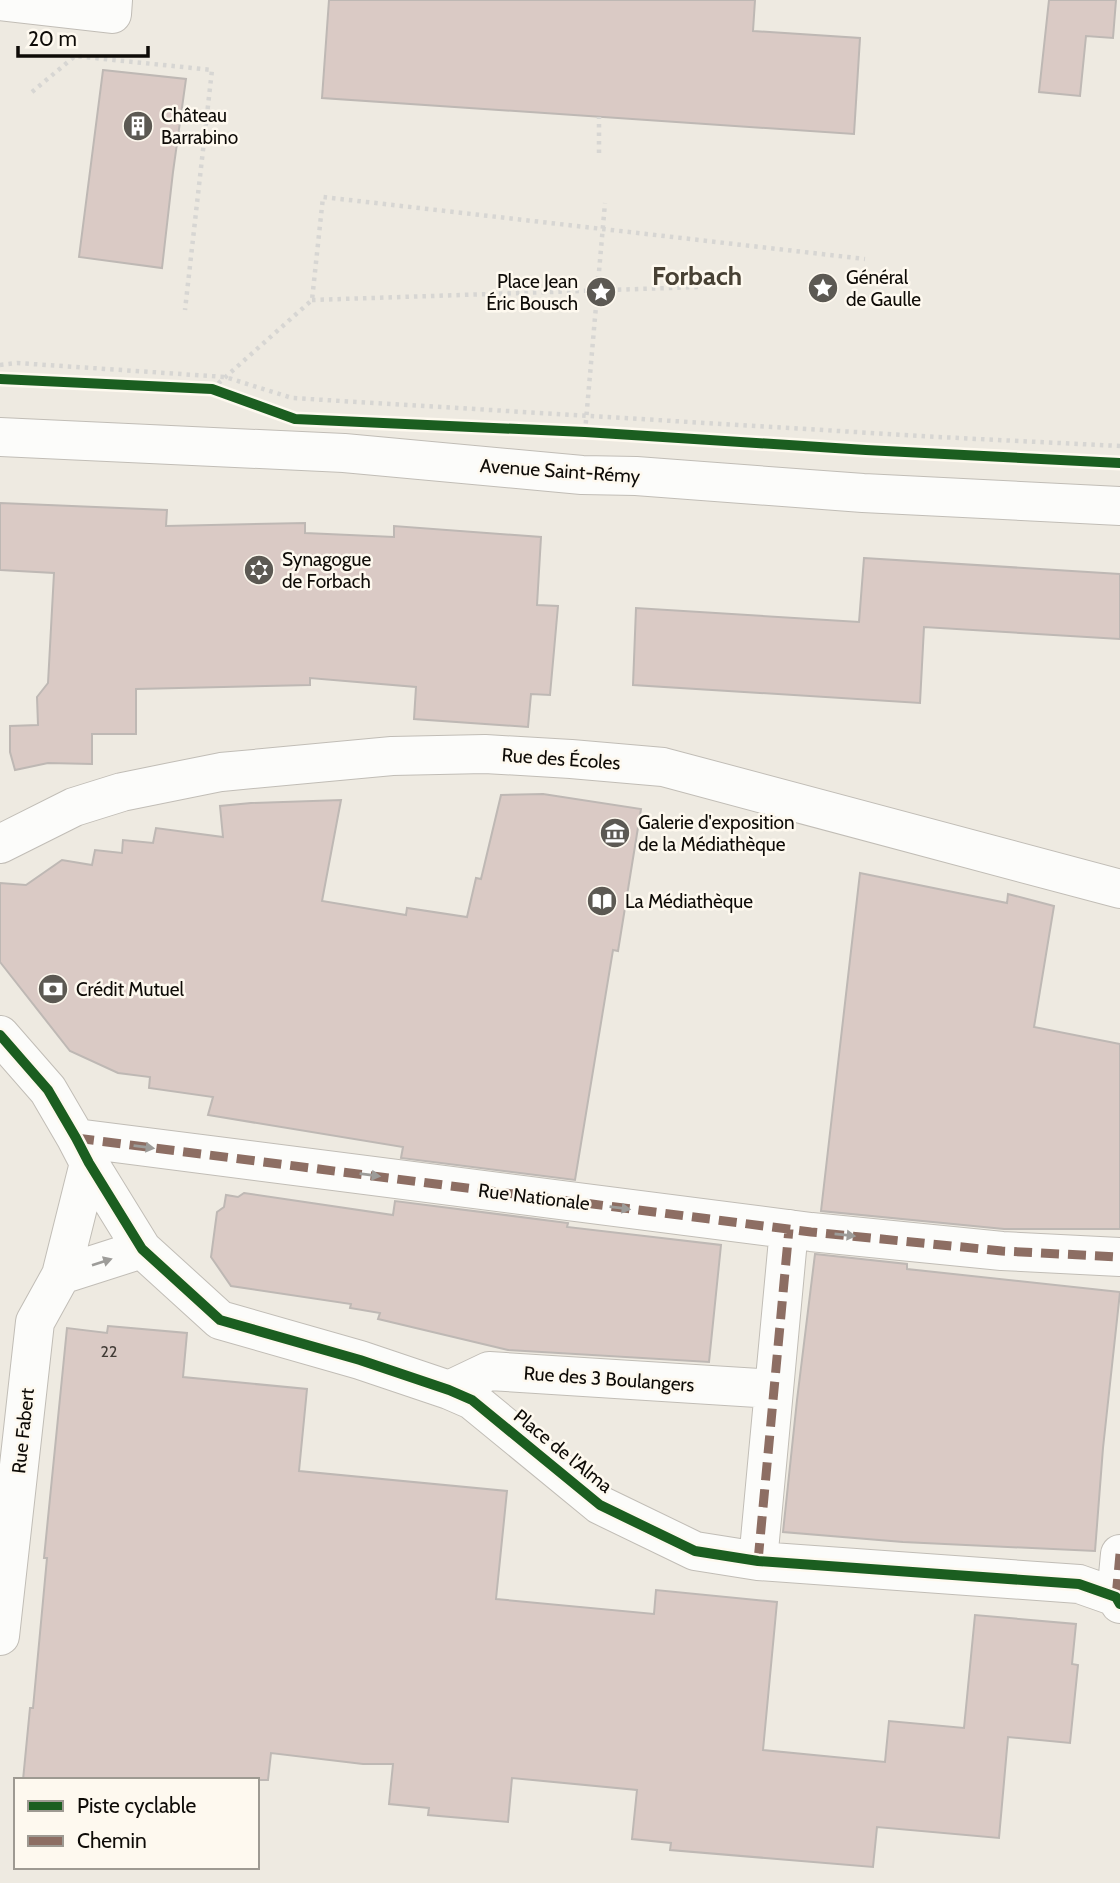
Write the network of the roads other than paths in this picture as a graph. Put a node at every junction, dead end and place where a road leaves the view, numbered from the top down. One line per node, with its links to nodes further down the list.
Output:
1 (113, 0): 2 (street)
2 (0, 1)
3 (0, 437): 4 (street, Avenue Saint-Rémy)
4 (1120, 506)
5 (0, 844): 6 (street, Rue des Écoles)
6 (1120, 889)
7 (0, 1035): 8 (street)
8 (83, 1150): 9 (street, Rue Nationale, one-way to 9); 10 (street, Place de l'Alma); 12 (street, Rue Fabert)
9 (789, 1229): 11 (street, Rue Nationale, one-way to 11); 13 (street)
10 (142, 1249): 12 (street, one-way to 10); 14 (street, Place de l'Alma)
11 (1120, 1258)
12 (61, 1275): 18 (street, Rue Fabert)
13 (774, 1389): 14 (street, Rue des 3 Boulangers); 16 (street)
14 (449, 1390): 16 (street, Place de l'Alma)
15 (1120, 1554): 17 (street)
16 (758, 1561): 17 (street, Place de l'Alma)
17 (1118, 1601)
18 (0, 1636)

